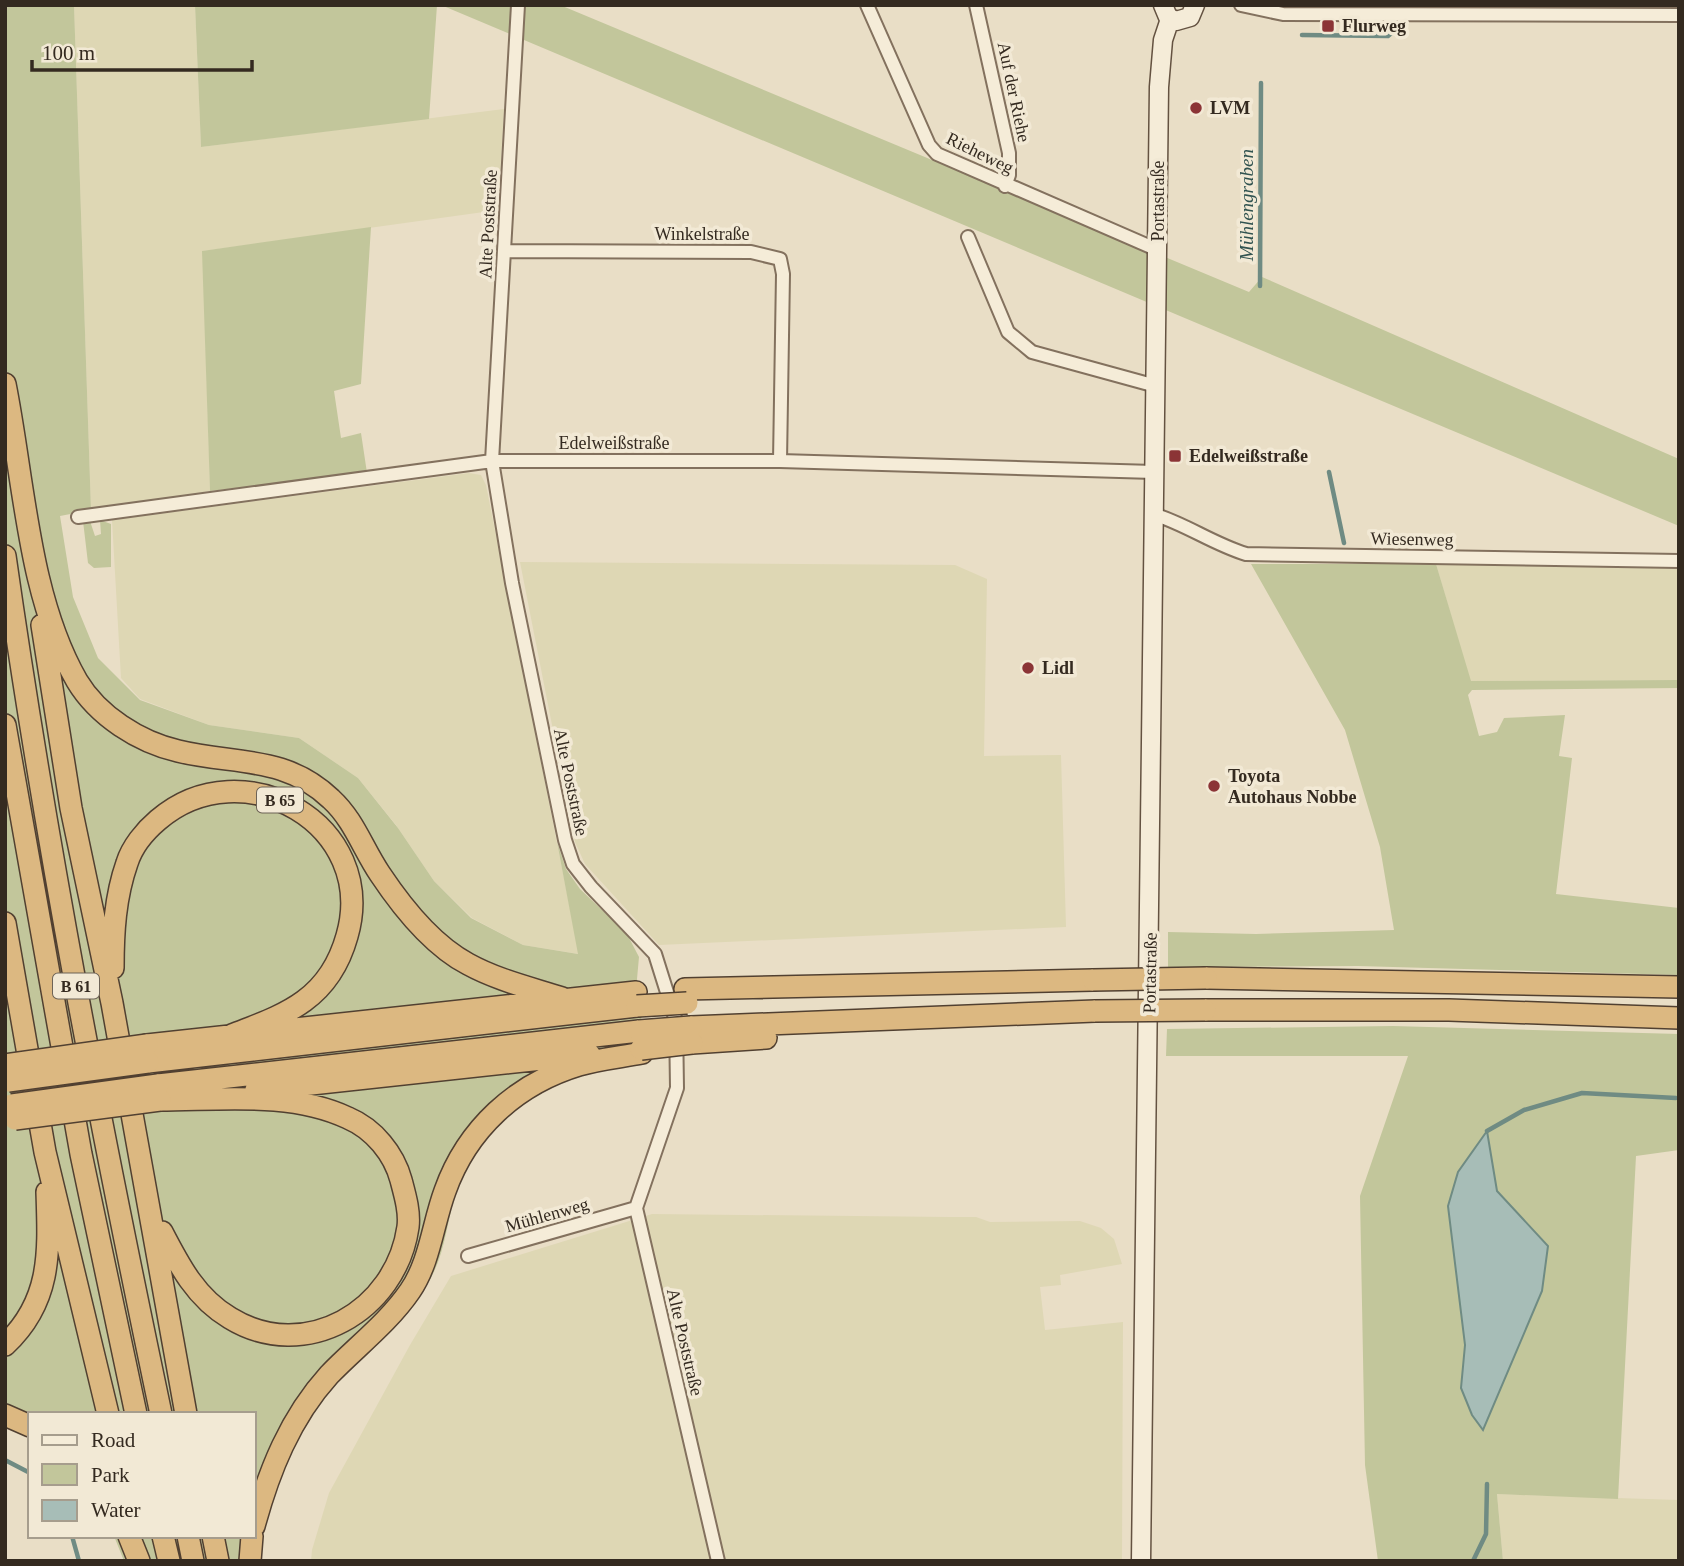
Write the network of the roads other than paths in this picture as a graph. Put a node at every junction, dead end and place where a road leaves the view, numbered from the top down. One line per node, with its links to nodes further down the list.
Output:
1 (518, 5): 11 (street, Alte Poststraße)
2 (867, 5): 8 (street, Rieheweg)
3 (976, 5): 8 (street, Auf der Riehe)
4 (1195, 5): 6 (main road)
5 (1241, 5): 7 (street)
6 (1167, 12): 10 (main road, Portastraße)
7 (1679, 15)
8 (1005, 186): 10 (street, Rieheweg)
9 (968, 237): 13 (street)
10 (1158, 250): 13 (main road, Portastraße)
11 (504, 251): 14 (street, Alte Poststraße); 15 (street, Winkelstraße)
12 (5, 384): 20 (highway)
13 (1156, 386): 16 (main road, Portastraße)
14 (492, 461): 15 (street, Edelweißstraße); 18 (street, Edelweißstraße); 38 (street, Alte Poststraße)
15 (780, 461): 16 (street, Edelweißstraße)
16 (1154, 472): 17 (main road, Portastraße)
17 (1153, 514): 21 (street, Wiesenweg); 62 (main road, Portastraße)
18 (78, 517)
19 (5, 556): 44 (highway, B 61)
20 (35, 557): 26 (highway); 28 (highway)
21 (1679, 561)
22 (5, 725): 43 (highway, B 61)
23 (5, 923): 29 (highway)
24 (5, 965): 29 (highway)
25 (1679, 987): 27 (highway, bridge)
26 (562, 998): 27 (highway); 31 (highway)
27 (636, 999): 33 (highway)
28 (113, 1003): 31 (highway, B 65); 39 (highway, B 65)
29 (18, 1005): 37 (highway)
30 (1679, 1018): 32 (highway, bridge)
31 (232, 1035): 33 (highway, B 65)
32 (641, 1044): 35 (highway); 48 (highway)
33 (147, 1053): 34 (highway, bridge)
34 (6, 1075)
35 (159, 1092): 36 (highway, bridge); 39 (highway)
36 (9, 1115)
37 (45, 1152): 41 (highway); 42 (highway)
38 (636, 1208): 40 (street, Mühlenweg); 61 (street, Alte Poststraße)
39 (152, 1212): 45 (highway, B 65)
40 (468, 1256)
41 (5, 1345)
42 (108, 1412)
43 (136, 1412)
44 (161, 1412)
45 (187, 1412)
46 (5, 1415): 47 (highway)
47 (28, 1425)
48 (256, 1519)
49 (130, 1538): 55 (highway)
50 (140, 1538): 56 (highway)
51 (163, 1538): 57 (highway)
52 (188, 1538): 58 (highway)
53 (213, 1538): 59 (highway)
54 (252, 1538): 60 (highway)
55 (139, 1561)
56 (145, 1561)
57 (169, 1561)
58 (194, 1561)
59 (218, 1561)
60 (250, 1561)
61 (718, 1561)
62 (1141, 1561)

